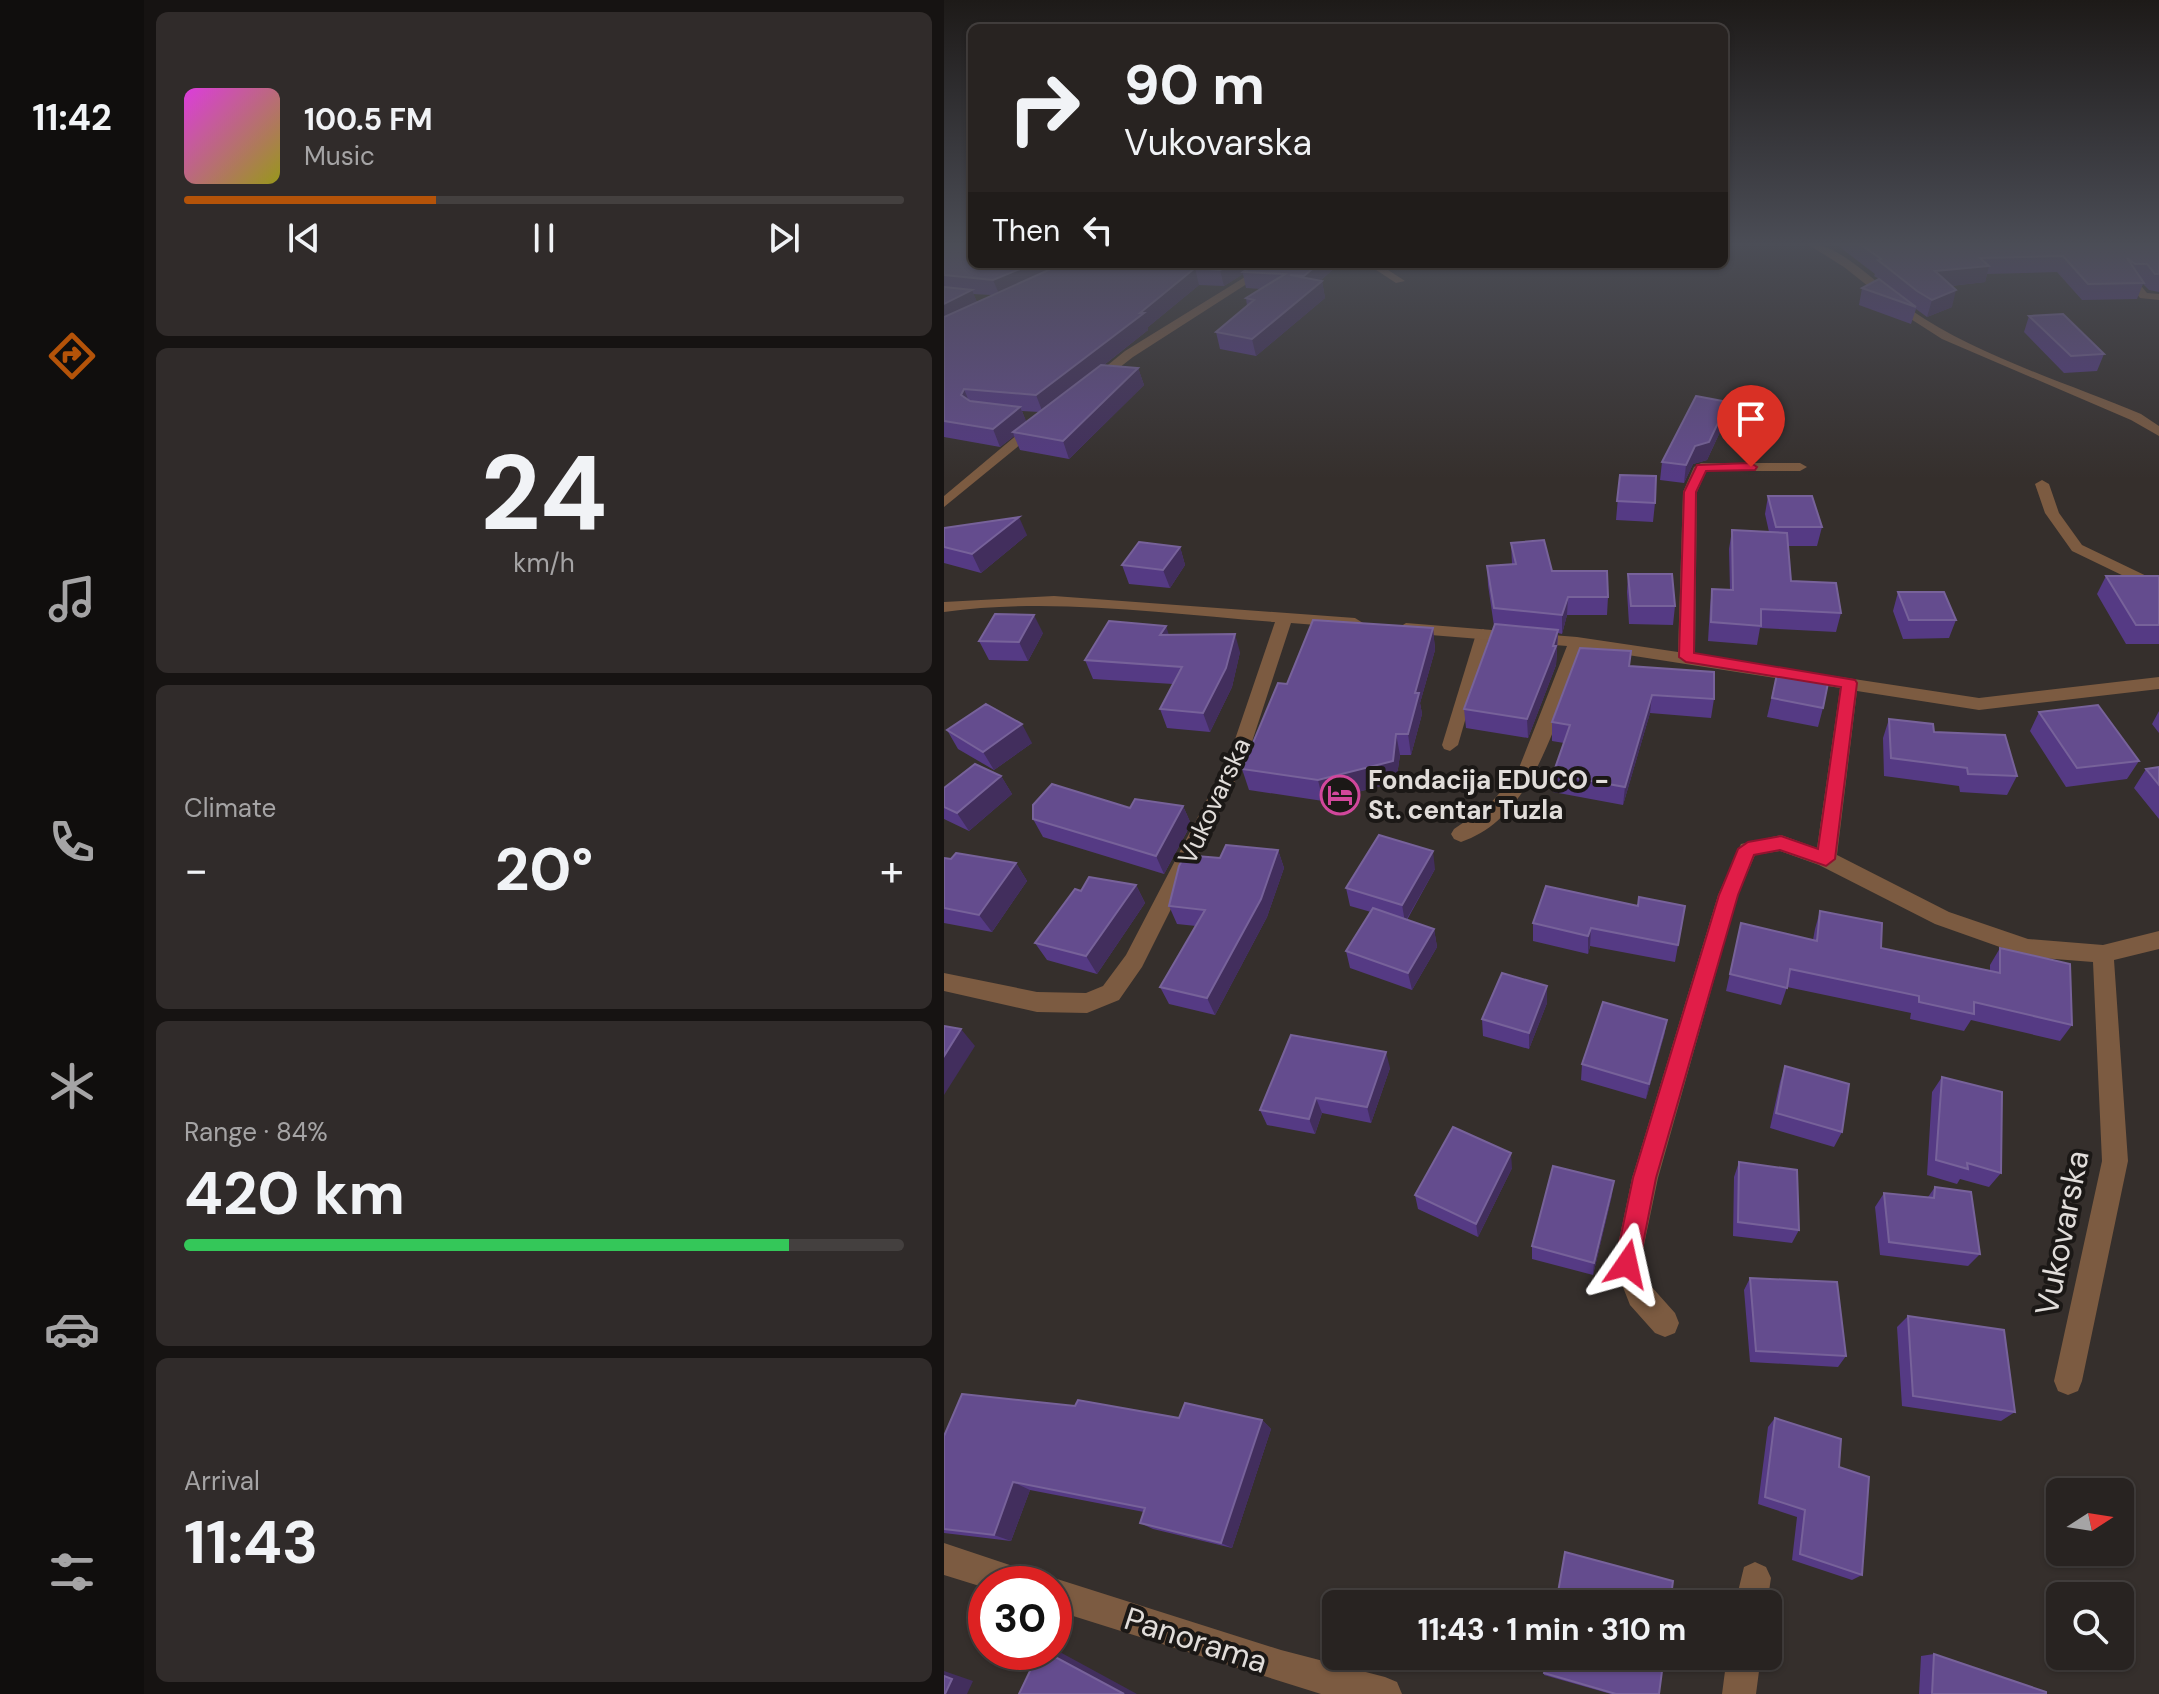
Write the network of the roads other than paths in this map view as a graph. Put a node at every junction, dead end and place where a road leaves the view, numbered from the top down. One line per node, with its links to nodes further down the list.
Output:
1 (1182, 321): 3 (street)
2 (1921, 321): 5 (street)
3 (1081, 391)
4 (1018, 417): 8 (street)
5 (2159, 432)
6 (1800, 467): 14 (street)
7 (2042, 484): 9 (street)
8 (944, 503)
9 (2159, 588)
10 (944, 607): 11 (street)
11 (1285, 617): 12 (street); 22 (street, Vukovarska)
12 (1483, 634): 13 (street); 17 (lane)
13 (1577, 642): 14 (street); 18 (street)
14 (1686, 657): 15 (street)
15 (1849, 683): 16 (street); 19 (street)
16 (2159, 683)
17 (1450, 745)
18 (1461, 834)
19 (1826, 859): 21 (street); 23 (street)
20 (2159, 940): 21 (street)
21 (2103, 954): 24 (street, Vukovarska)
22 (944, 982)
23 (1665, 1323)
24 (2068, 1381)
25 (944, 1559): 26 (street)
26 (968, 1567)
27 (1072, 1600): 29 (street, Panorama)
28 (1742, 1670): 30 (street)
29 (1385, 1694)
30 (1739, 1694)

